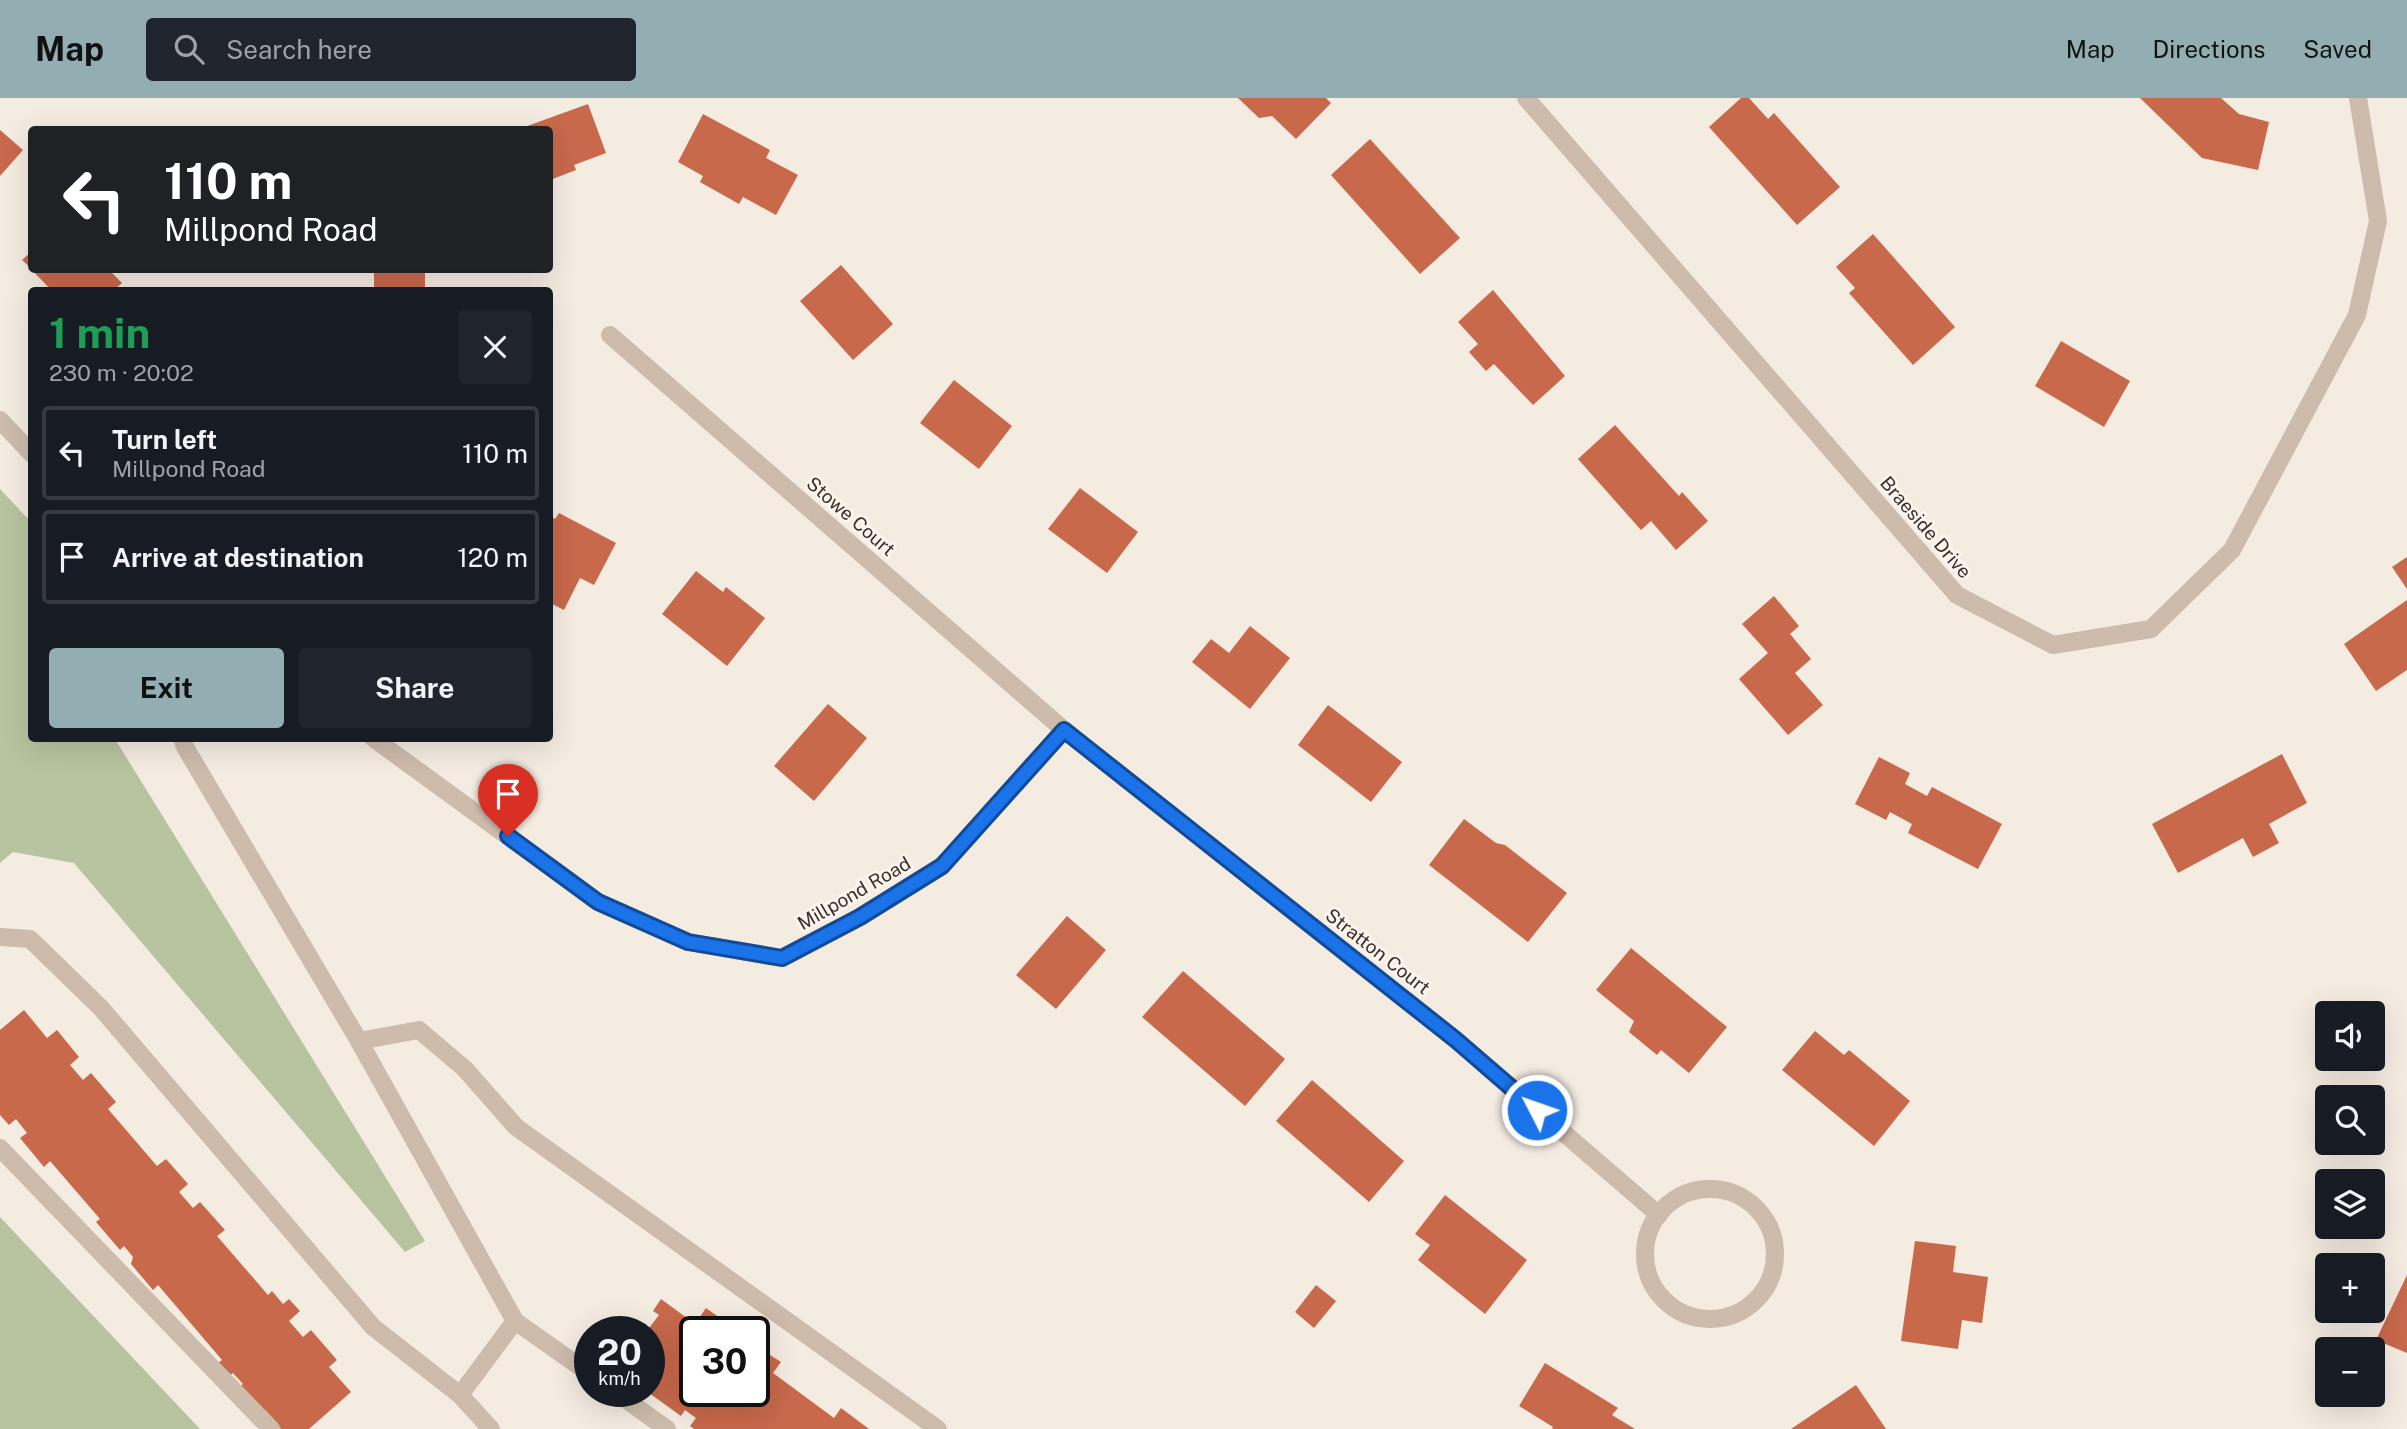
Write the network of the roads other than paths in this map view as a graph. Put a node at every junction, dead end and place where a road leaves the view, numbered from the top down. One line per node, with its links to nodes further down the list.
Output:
1 (1526, 98): 2 (street, Braeside Drive)
2 (2358, 98)
3 (610, 335): 6 (street, Stowe Court)
4 (0, 420): 5 (street)
5 (28, 450)
6 (1064, 730): 8 (street, Millpond Road); 12 (street, Stratton Court)
7 (183, 742): 10 (street)
8 (378, 742)
9 (0, 937): 15 (street)
10 (359, 1041): 13 (street); 20 (street)
11 (0, 1148): 17 (street)
12 (1659, 1215): 12 (street)
13 (514, 1321): 14 (street); 15 (street)
14 (574, 1363)
15 (460, 1395): 18 (street)
16 (636, 1407): 19 (street)
17 (271, 1429)
18 (491, 1429)
19 (667, 1429)
20 (938, 1429)

